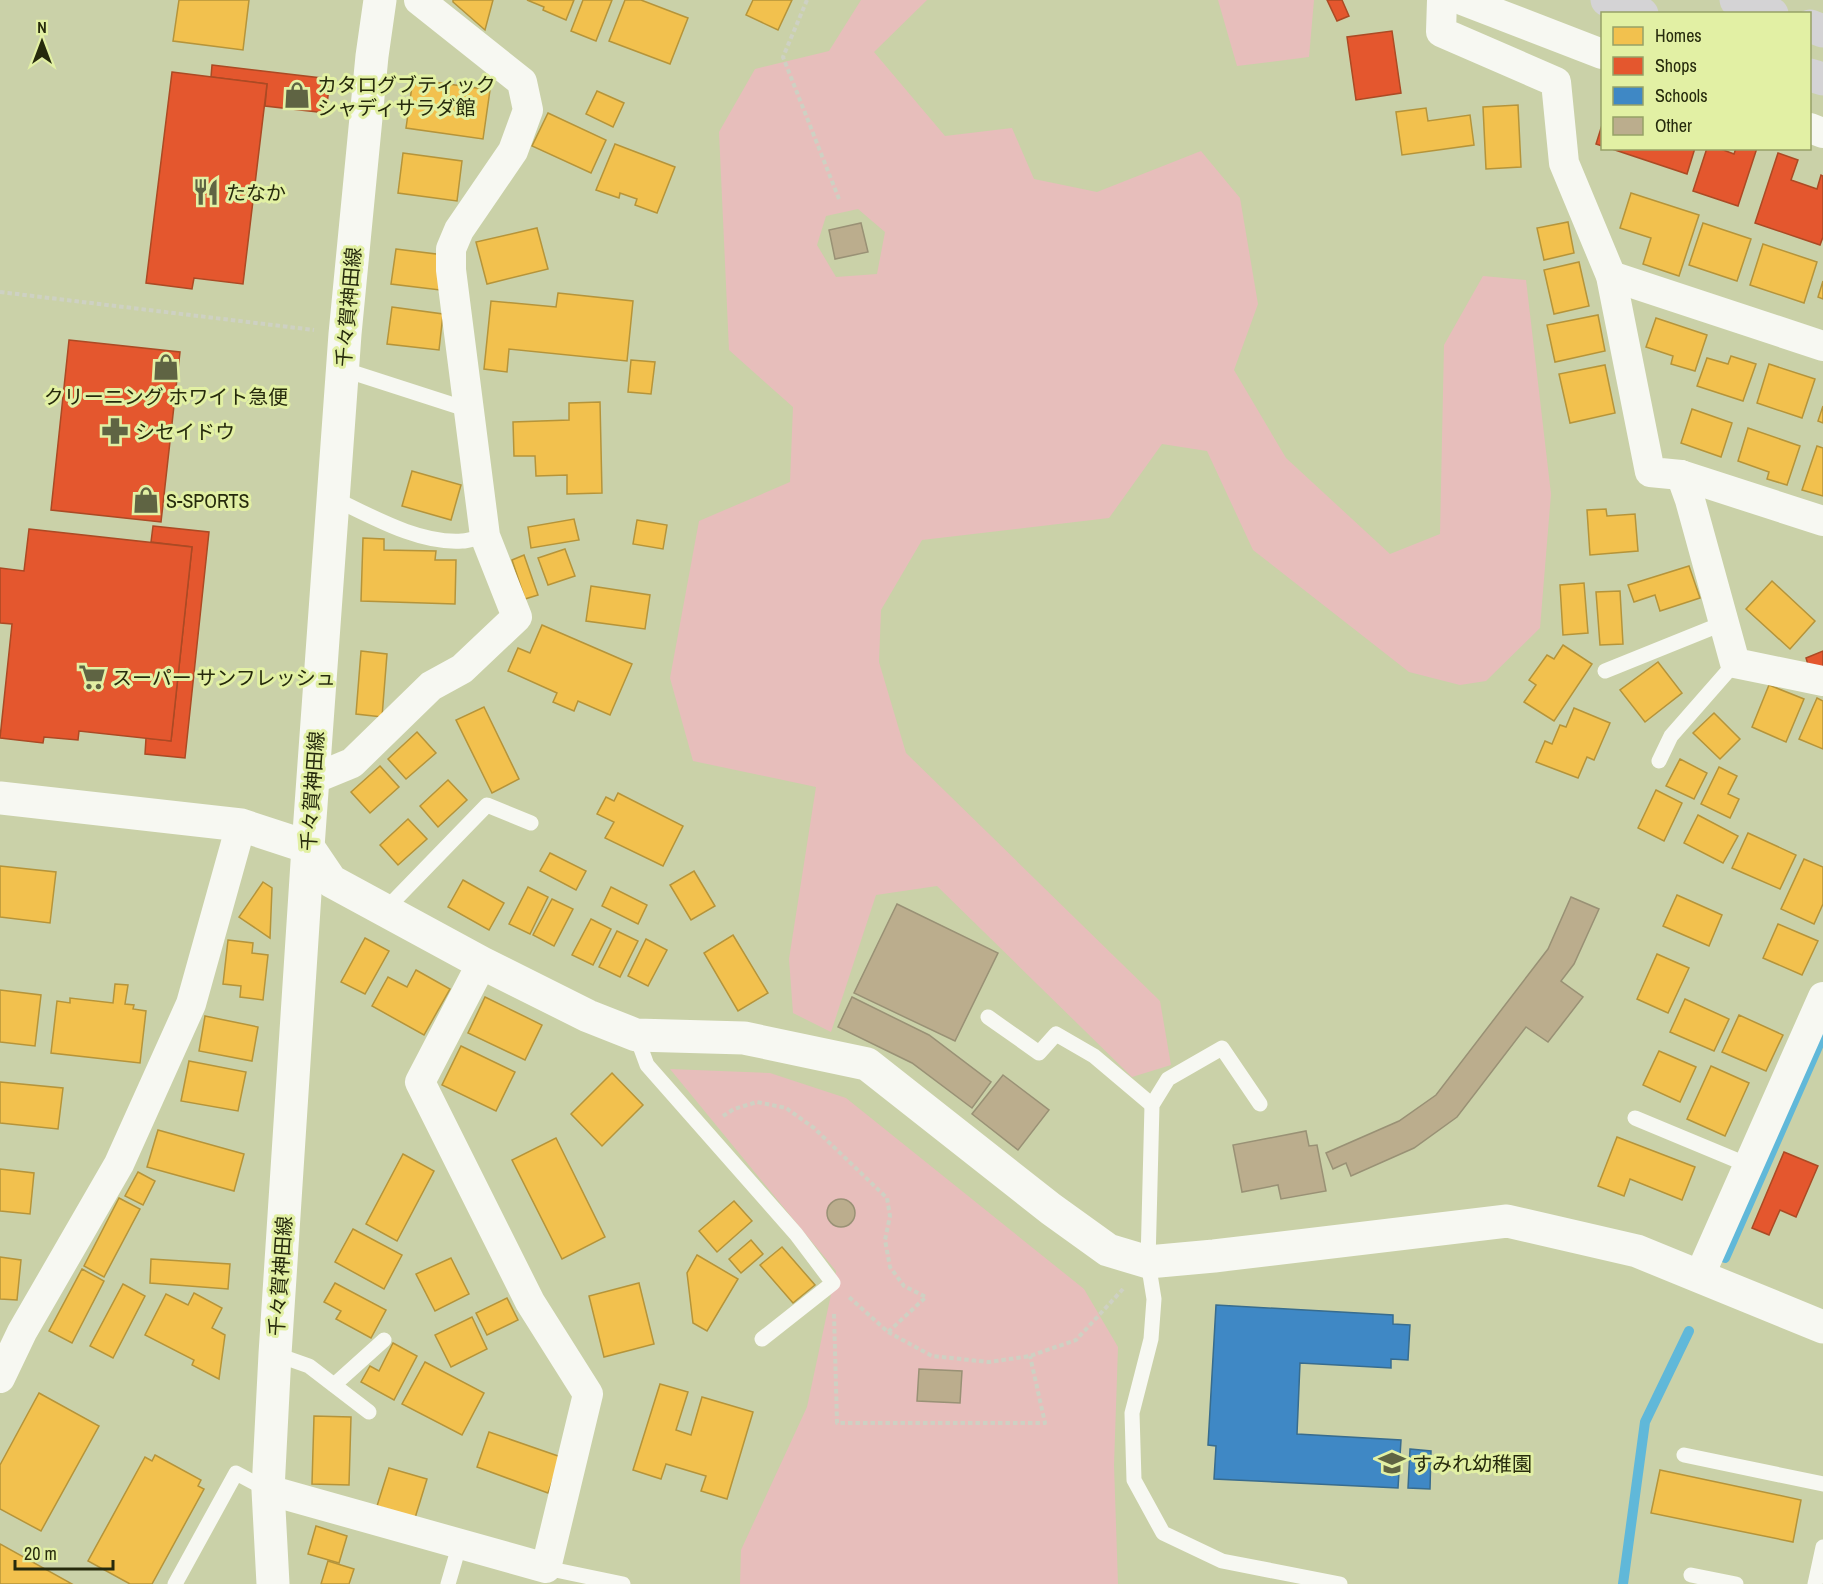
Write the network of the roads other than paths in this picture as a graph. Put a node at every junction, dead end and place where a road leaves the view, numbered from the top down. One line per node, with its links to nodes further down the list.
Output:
1 (380, 0): 12 (street, 千々賀神田線)
2 (419, 0): 13 (street)
3 (1442, 0): 10 (street)
4 (1462, 0): 9 (street)
5 (1607, 0): 7 (highway)
6 (1736, 0): 8 (highway)
7 (1637, 12)
8 (1767, 12)
9 (1601, 54)
10 (1611, 276): 11 (street); 14 (street)
11 (1823, 346)
12 (342, 369): 13 (lane); 15 (street, 千々賀神田線)
13 (469, 410): 17 (street)
14 (1681, 475): 16 (street); 18 (street)
15 (333, 498): 17 (lane); 23 (street, 千々賀神田線)
16 (1823, 521)
17 (485, 536): 23 (street)
18 (1724, 623): 19 (street); 20 (lane)
19 (1735, 663): 21 (street); 22 (lane)
20 (1605, 671)
21 (1823, 681)
22 (1659, 760)
23 (313, 779): 27 (street, 千々賀神田線)
24 (0, 798): 26 (street)
25 (531, 823): 28 (lane)
26 (241, 825): 27 (street); 40 (street)
27 (308, 848): 28 (street); 43 (street, 千々賀神田線)
28 (385, 910): 29 (street)
29 (482, 963): 32 (street); 52 (street)
30 (1823, 997): 36 (street)
31 (988, 1017): 34 (lane)
32 (636, 1035): 37 (street); 41 (lane)
33 (1260, 1104): 34 (lane)
34 (1152, 1106): 37 (lane)
35 (1635, 1118): 36 (lane)
36 (1748, 1165): 38 (street)
37 (1148, 1262): 38 (street); 58 (lane)
38 (1699, 1277): 39 (street)
39 (1823, 1327)
40 (11, 1331): 44 (street)
41 (762, 1339)
42 (384, 1340): 45 (lane)
43 (275, 1354): 45 (lane); 49 (street, 千々賀神田線)
44 (0, 1378)
45 (334, 1385): 46 (lane)
46 (369, 1412)
47 (1684, 1455): 48 (lane)
48 (1823, 1484)
49 (268, 1490): 50 (street); 54 (lane); 55 (street, 千々賀神田線)
50 (460, 1543): 52 (street); 56 (lane)
51 (1823, 1547): 60 (lane)
52 (546, 1568): 57 (lane)
53 (1691, 1575): 59 (lane)
54 (175, 1584)
55 (273, 1584)
56 (448, 1584)
57 (623, 1584)
58 (1340, 1584)
59 (1736, 1584)
60 (1815, 1584)

